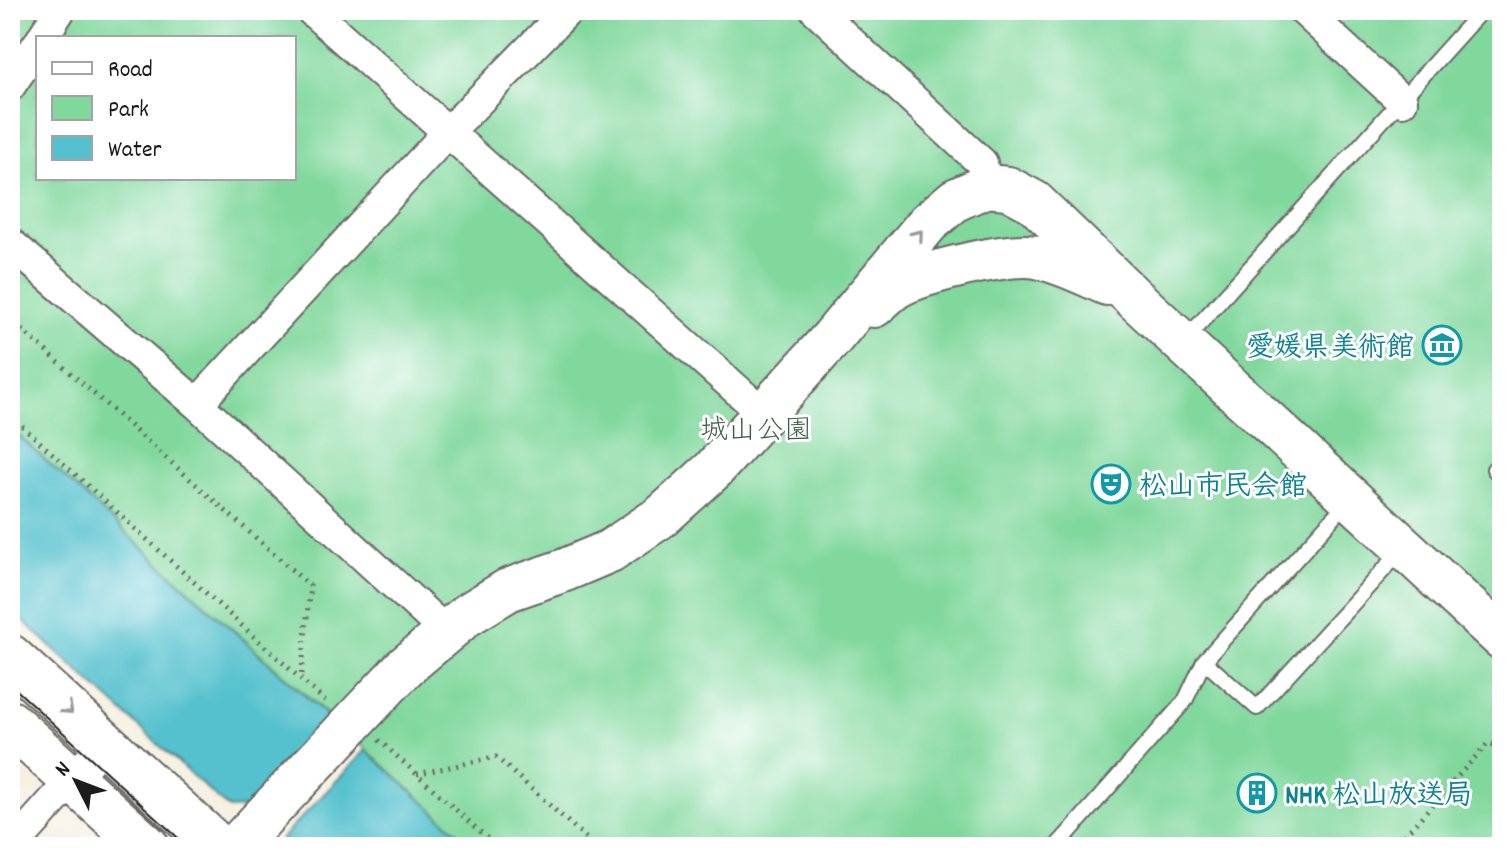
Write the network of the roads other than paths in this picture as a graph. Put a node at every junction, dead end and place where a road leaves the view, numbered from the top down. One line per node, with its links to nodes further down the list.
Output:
1 (60, 10): 7 (street)
2 (311, 10): 11 (street)
3 (568, 10): 11 (street)
4 (816, 10): 12 (street)
5 (1303, 10): 10 (street)
6 (1482, 10): 10 (lane)
7 (43, 36)
8 (36, 47): 9 (street)
9 (10, 86)
10 (1402, 101): 18 (lane)
11 (448, 132): 19 (street); 20 (street)
12 (986, 186): 13 (street); 17 (street, one-way to 12)
13 (1034, 202): 15 (street); 16 (street)
14 (10, 243): 19 (street)
15 (1035, 256): 16 (street); 17 (street)
16 (1133, 297): 18 (street)
17 (832, 338): 20 (street)
18 (1183, 342): 23 (street)
19 (197, 404): 25 (street)
20 (763, 413): 25 (street)
21 (1502, 461): 22 (lane)
22 (1502, 478)
23 (1351, 499): 24 (street); 28 (lane)
24 (1404, 548): 26 (street); 28 (lane)
25 (444, 633): 32 (street)
26 (1502, 638)
27 (10, 657): 30 (highway, one-way to 30)
28 (1204, 661): 36 (lane)
29 (10, 723): 31 (highway)
30 (105, 743): 31 (street); 35 (highway)
31 (71, 778): 33 (street); 34 (highway)
32 (248, 833)
33 (12, 847)
34 (147, 847)
35 (218, 847)
36 (1056, 847)

